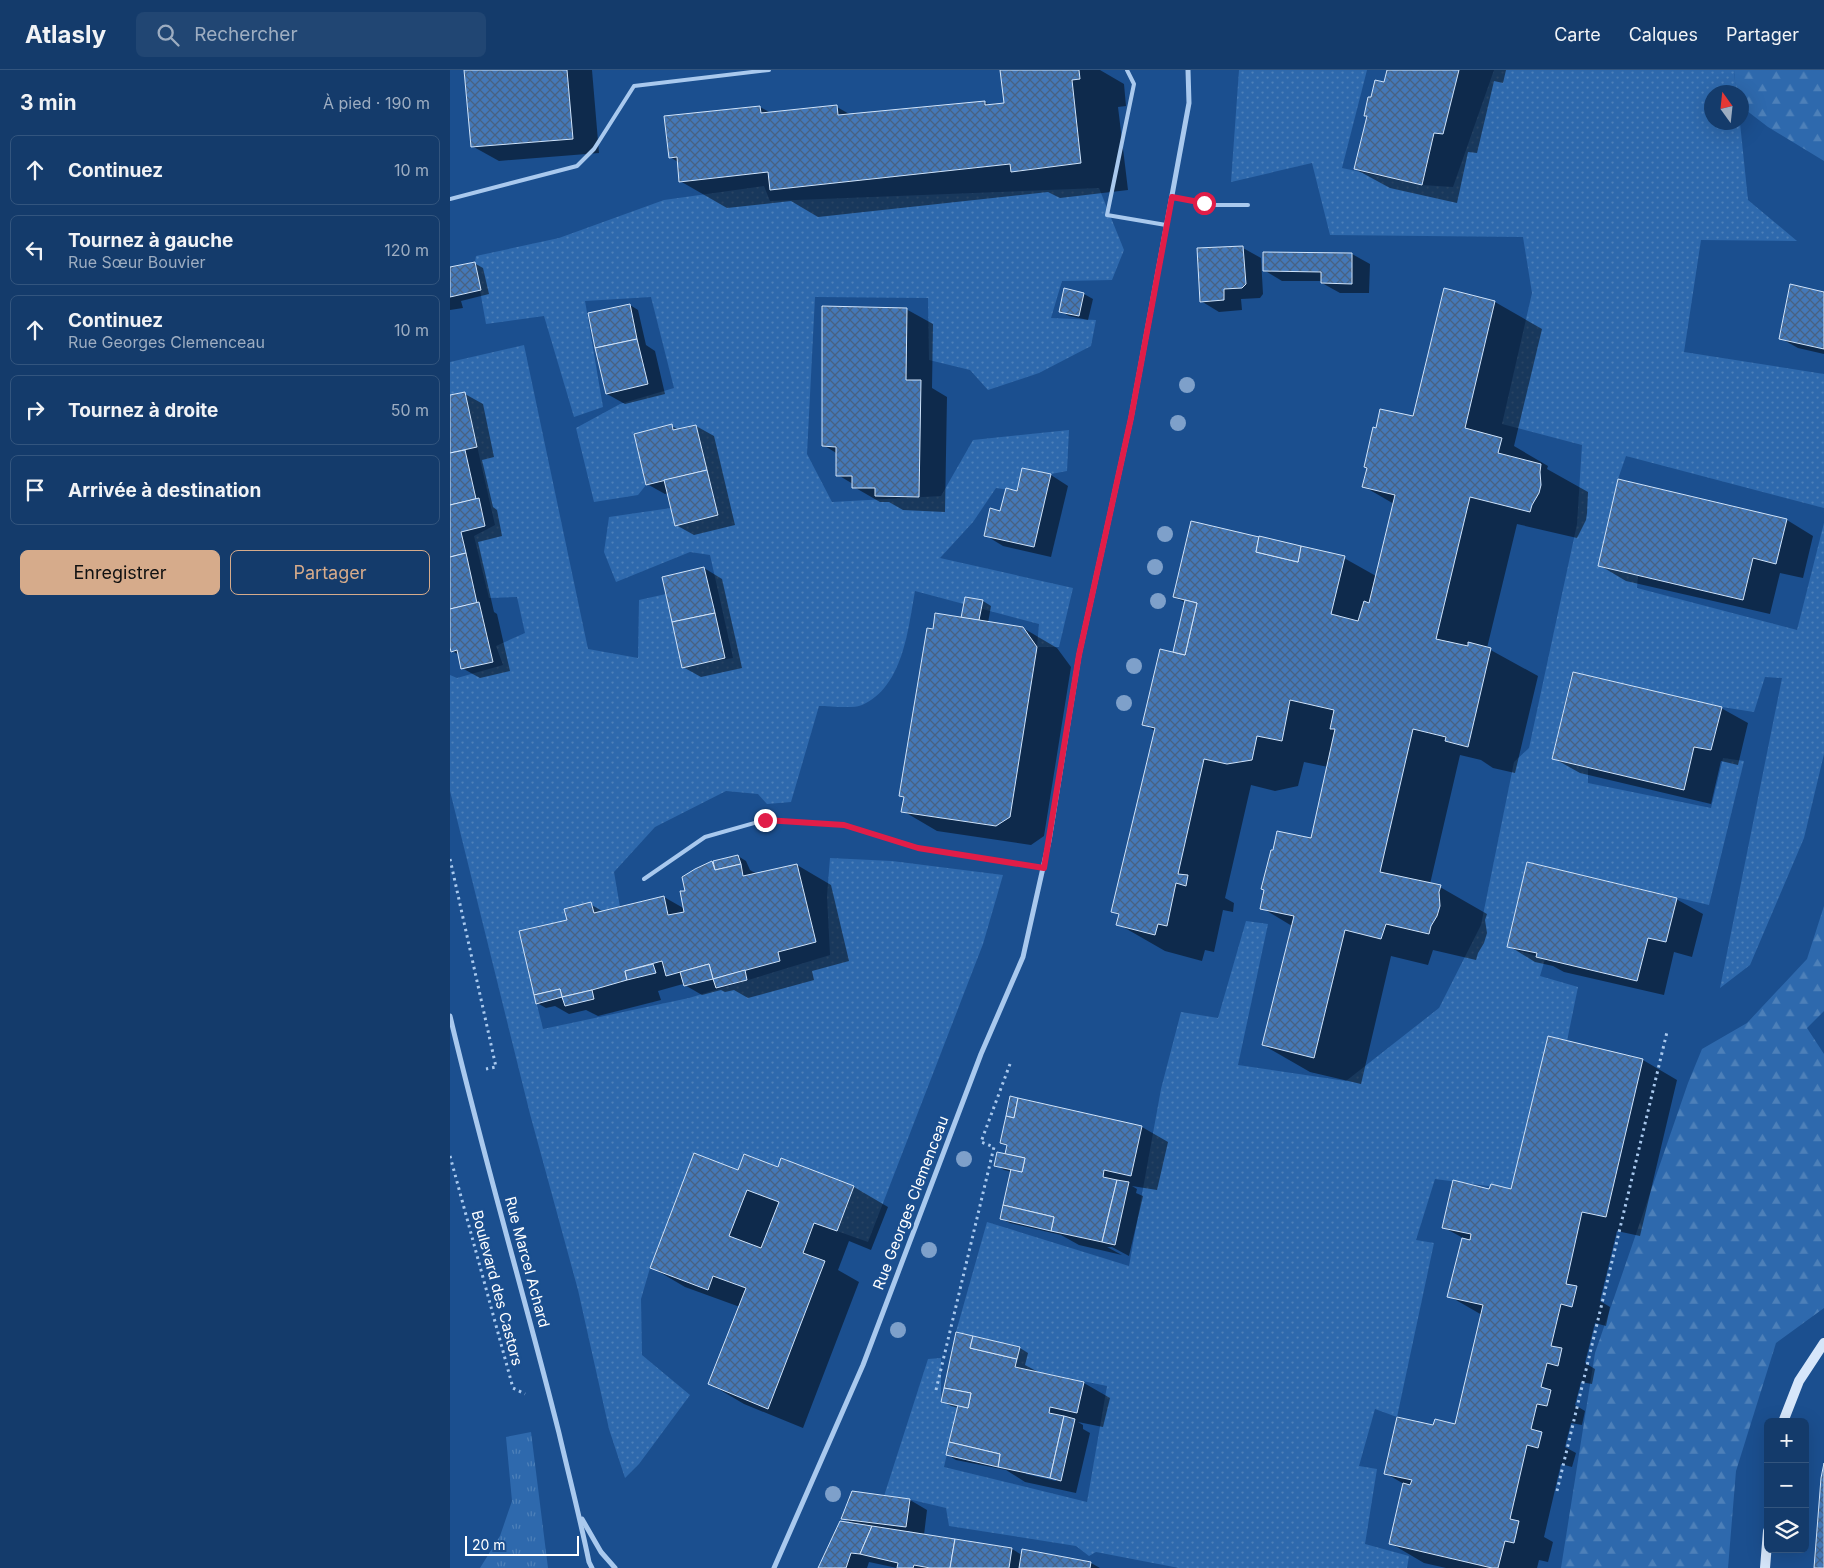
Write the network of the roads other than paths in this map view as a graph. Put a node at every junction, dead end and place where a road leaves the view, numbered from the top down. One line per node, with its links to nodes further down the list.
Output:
1 (769, 70): 5 (lane)
2 (1127, 70): 7 (lane)
3 (1188, 70): 4 (street, Rue Georges Clemenceau)
4 (1172, 197): 6 (lane); 7 (street, Rue Georges Clemenceau)
5 (450, 199)
6 (1248, 205)
7 (1166, 225): 8 (street, Rue Georges Clemenceau)
8 (1044, 868): 9 (lane); 17 (street, Rue Georges Clemenceau)
9 (644, 879)
10 (450, 1016): 13 (street, Rue Marcel Achard)
11 (1824, 1343): 12 (main road)
12 (1785, 1418)
13 (580, 1515): 15 (street, Rue Marcel Achard); 16 (street, Rue Marcel Achard)
14 (1766, 1553): 18 (main road)
15 (592, 1568)
16 (615, 1568)
17 (774, 1568)
18 (1765, 1568)

